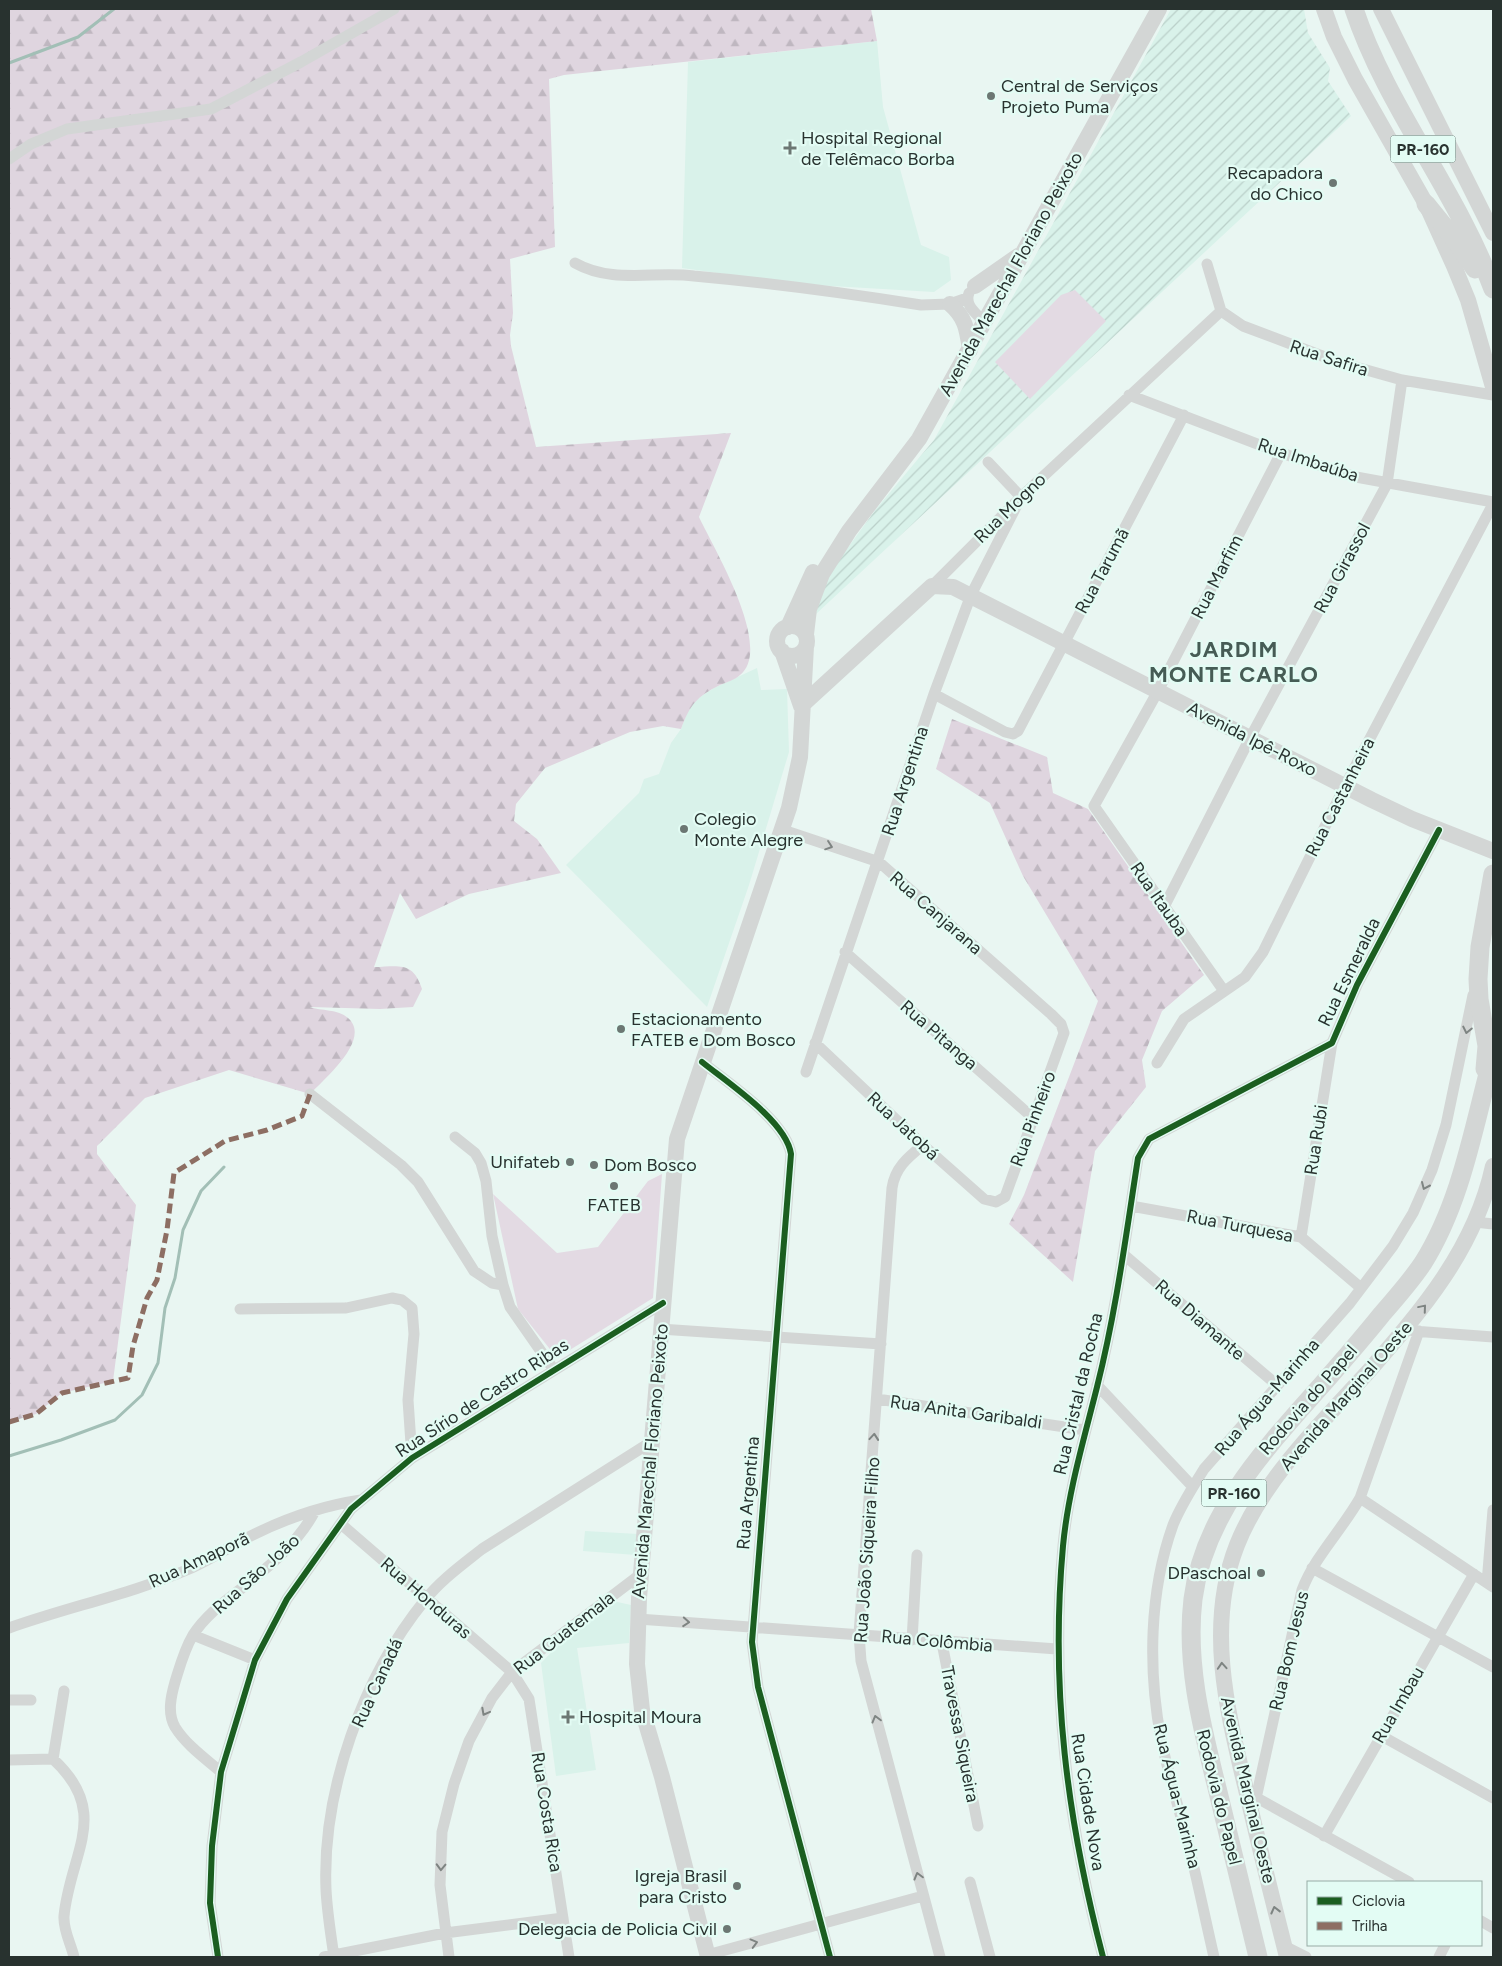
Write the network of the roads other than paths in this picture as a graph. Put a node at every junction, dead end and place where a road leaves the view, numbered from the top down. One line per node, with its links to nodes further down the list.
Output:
1 (394, 9): 6 (street)
2 (1159, 9): 11 (main road, Avenida Marechal Floriano Peixoto)
3 (1324, 9): 7 (main road)
4 (1354, 9): 15 (main road, PR-160)
5 (1381, 9): 8 (main road)
6 (9, 158)
7 (1426, 204): 17 (main road); 23 (main road)
8 (1480, 206): 9 (main road); 10 (main road)
9 (1493, 220)
10 (1493, 233)
11 (1022, 254): 14 (main road, Avenida Marechal Floriano Peixoto); 16 (main road)
12 (575, 263): 18 (street)
13 (1207, 264): 19 (street)
14 (1004, 282): 16 (street); 20 (main road, Avenida Marechal Floriano Peixoto)
15 (1493, 289)
16 (971, 292): 18 (street); 20 (street)
17 (1493, 295)
18 (950, 304): 21 (main road)
19 (1221, 311): 22 (street, Rua Safira); 24 (street, Rua Mogno)
20 (983, 322): 21 (main road, Avenida Marechal Floriano Peixoto)
21 (970, 350): 32 (main road, Avenida Marechal Floriano Peixoto)
22 (1402, 380): 25 (street, Rua Safira); 29 (street, Rua Girassol)
23 (1493, 387)
24 (1129, 395): 26 (street, Rua Imbaúba); 30 (street, Rua Mogno)
25 (1493, 396)
26 (1184, 415): 27 (street, Rua Imbaúba); 36 (street, Rua Tarumã)
27 (1281, 453): 29 (street, Rua Imbaúba); 40 (street, Rua Marfim)
28 (988, 462): 30 (street)
29 (1386, 484): 31 (street, Rua Imbaúba); 43 (street, Rua Girassol)
30 (1020, 497): 33 (street, Rua Mogno); 34 (street, Rua Argentina)
31 (1493, 503): 44 (street, Rua Castanheira)
32 (849, 531): 35 (main road, Avenida Marechal Floriano Peixoto); 37 (main road, Avenida Marechal Floriano Peixoto)
33 (932, 586): 34 (main road, Avenida Ipê-Roxo); 42 (main road, Rua Mogno)
34 (971, 594): 36 (main road, Avenida Ipê-Roxo); 41 (street, Rua Argentina)
35 (788, 627): 37 (main road); 38 (main road)
36 (1065, 643): 40 (main road, Avenida Ipê-Roxo); 41 (street, Rua Tarumã)
37 (806, 645): 38 (main road); 39 (main road); 42 (main road, Avenida Marechal Floriano Peixoto)
38 (782, 651): 39 (main road, Avenida Marechal Floriano Peixoto)
39 (789, 675): 42 (main road, Avenida Marechal Floriano Peixoto)
40 (1158, 691): 43 (main road, Avenida Ipê-Roxo); 45 (street, Rua Marfim)
41 (934, 694): 49 (street, Rua Argentina)
42 (801, 706): 46 (main road, Avenida Marechal Floriano Peixoto)
43 (1250, 738): 44 (main road, Avenida Ipê-Roxo); 51 (street, Rua Girassol)
44 (1345, 786): 47 (main road, Avenida Ipê-Roxo); 55 (street, Rua Castanheira)
45 (1094, 806): 51 (street, Rua Itauba)
46 (783, 830): 49 (street, Rua Canjarana, one-way to 49); 60 (main road, Avenida Marechal Floriano Peixoto)
47 (1439, 830): 48 (main road, Avenida Ipê-Roxo); 58 (street, Rua Esmeralda)
48 (1493, 851)
49 (879, 862): 53 (street, Rua Argentina); 56 (street, Rua Canjarana)
50 (1493, 874): 52 (main road, Rodovia do Papel / PR-160)
51 (1164, 905): 55 (street, Rua Itauba)
52 (1480, 947): 54 (main road); 63 (main road, Rodovia do Papel / PR-160); 77 (street, Rua Água-Marinha, one-way to 77)
53 (845, 952): 57 (street, Rua Argentina); 65 (street, Rua Pitanga)
54 (1493, 963)
55 (1224, 991): 61 (street, Rua Castanheira)
56 (1064, 1033): 65 (street, Rua Pinheiro)
57 (815, 1043): 62 (street, Rua Argentina); 67 (street, Rua Jatobá)
58 (1332, 1043): 68 (street, Rua Esmeralda); 74 (street, Rua Rubi)
59 (1493, 1055): 63 (main road, Rodovia do Papel / PR-160)
60 (702, 1062): 78 (main road, Avenida Marechal Floriano Peixoto); 82 (street, Rua Argentina)
61 (1157, 1063)
62 (806, 1072)
63 (1483, 1093): 148 (main road, Rodovia do Papel / PR-160)
64 (310, 1094): 76 (street)
65 (1032, 1117): 70 (street, Rua Pinheiro)
66 (455, 1137): 76 (street)
67 (923, 1146): 70 (street, Rua Jatobá); 84 (street, Rua João Siqueira Filho)
68 (1143, 1147): 71 (street, Rua Cristal da Rocha)
69 (1493, 1166): 72 (main road, Avenida Marginal Oeste)
70 (996, 1202)
71 (1131, 1206): 74 (street, Rua Turquesa); 75 (street, Rua Cristal da Rocha)
72 (1475, 1222): 73 (street); 81 (main road, Avenida Marginal Oeste, one-way to 72)
73 (1493, 1224)
74 (1301, 1237): 77 (street, Rua Turquesa)
75 (1123, 1254): 86 (street, Rua Cristal da Rocha); 87 (street, Rua Diamante)
76 (503, 1285): 85 (street)
77 (1361, 1288): 87 (street, Rua Água-Marinha)
78 (662, 1303): 80 (main road, Avenida Marechal Floriano Peixoto); 85 (street, Rua Sírio de Castro Ribas)
79 (240, 1309): 91 (street)
80 (660, 1329): 82 (street); 90 (main road, Avenida Marechal Floriano Peixoto)
81 (1411, 1330): 83 (street); 93 (street, Rua Bom Jesus); 125 (main road, Avenida Marginal Oeste, one-way to 81)
82 (776, 1337): 84 (street); 105 (street, Rua Argentina)
83 (1493, 1337)
84 (881, 1344): 88 (street, Rua João Siqueira Filho)
85 (554, 1370): 91 (street, Rua Sírio de Castro Ribas)
86 (1097, 1386): 89 (street, Rua Cristal da Rocha); 92 (street)
87 (1278, 1386): 92 (street, Rua Água-Marinha)
88 (877, 1399): 89 (street, Rua Anita Garibaldi); 107 (street, Rua João Siqueira Filho, one-way to 88)
89 (1085, 1430): 112 (street, Rua Cristal da Rocha)
90 (651, 1442): 100 (main road, Avenida Marechal Floriano Peixoto); 103 (street, Rua Canadá)
91 (412, 1458): 94 (street, Rua Sírio de Castro Ribas)
92 (1193, 1486): 147 (street, Rua Água-Marinha)
93 (1360, 1498): 99 (street, Rua Bom Jesus); 101 (street)
94 (361, 1500): 95 (street, Rua Amaporã); 97 (street, Rua Sírio de Castro Ribas)
95 (315, 1510): 106 (street, Rua Amaporã); 108 (street, Rua São João)
96 (1493, 1510): 102 (street)
97 (341, 1524): 103 (street, Rua Honduras); 113 (street, Rua Sírio de Castro Ribas)
98 (917, 1555): 110 (street)
99 (1312, 1568): 109 (street); 123 (street, Rua Bom Jesus)
100 (641, 1574): 104 (main road, Avenida Marechal Floriano Peixoto); 115 (street, Rua Guatemala)
101 (1474, 1574): 102 (street); 109 (street, Rua Imbau)
102 (1490, 1585)
103 (426, 1598): 115 (street, Rua Honduras); 140 (street, Rua Canadá)
104 (638, 1619): 105 (street, Rua Colômbia, one-way to 105); 137 (main road, Avenida Marechal Floriano Peixoto)
105 (752, 1627): 107 (street, Rua Colômbia); 133 (street, Rua Argentina)
106 (9, 1628)
107 (858, 1634): 110 (street, Rua Colômbia); 130 (street, Rua João Siqueira Filho, one-way to 107)
108 (193, 1635): 113 (street, Rua São João); 122 (street, Rua São João)
109 (1436, 1637): 114 (street); 119 (street, Rua Imbau)
110 (912, 1640): 111 (street, Rua Colômbia)
111 (942, 1642): 112 (street, Rua Colômbia); 126 (street, Travessa Siqueira)
112 (1057, 1649): 146 (street, Rua Cidade Nova)
113 (255, 1660): 122 (street, Rua Sírio de Castro Ribas)
114 (1493, 1667)
115 (512, 1672): 131 (street, Rua Costa Rica); 135 (street, Rua Guatemala, one-way to 135)
116 (64, 1691): 120 (street)
117 (9, 1700): 118 (street)
118 (31, 1700)
119 (1380, 1735): 124 (street); 127 (street, Rua Imbau)
120 (53, 1759): 121 (street); 138 (street)
121 (9, 1760)
122 (221, 1772): 139 (street, Rua Sírio de Castro Ribas)
123 (1257, 1798): 125 (street, Rua Bom Jesus); 127 (street)
124 (1493, 1798)
125 (1252, 1816): 136 (main road, Avenida Marginal Oeste, one-way to 125)
126 (978, 1826)
127 (1324, 1836): 128 (street)
128 (1407, 1881)
129 (970, 1882): 145 (street)
130 (924, 1896): 133 (street); 144 (street, Rua João Siqueira Filho)
131 (563, 1918): 135 (street); 142 (street, Rua Costa Rica)
132 (1482, 1922): 134 (street)
133 (822, 1924): 137 (street, one-way to 133); 143 (street, Rua Argentina)
134 (1493, 1928)
135 (445, 1933): 140 (street); 141 (street, Rua Guatemala)
136 (1285, 1951): 149 (street)
137 (708, 1956)
138 (74, 1957)
139 (218, 1957)
140 (331, 1957)
141 (448, 1957)
142 (569, 1957)
143 (830, 1957)
144 (940, 1957)
145 (990, 1957)
146 (1103, 1957)
147 (1214, 1957)
148 (1258, 1957)
149 (1306, 1957)

